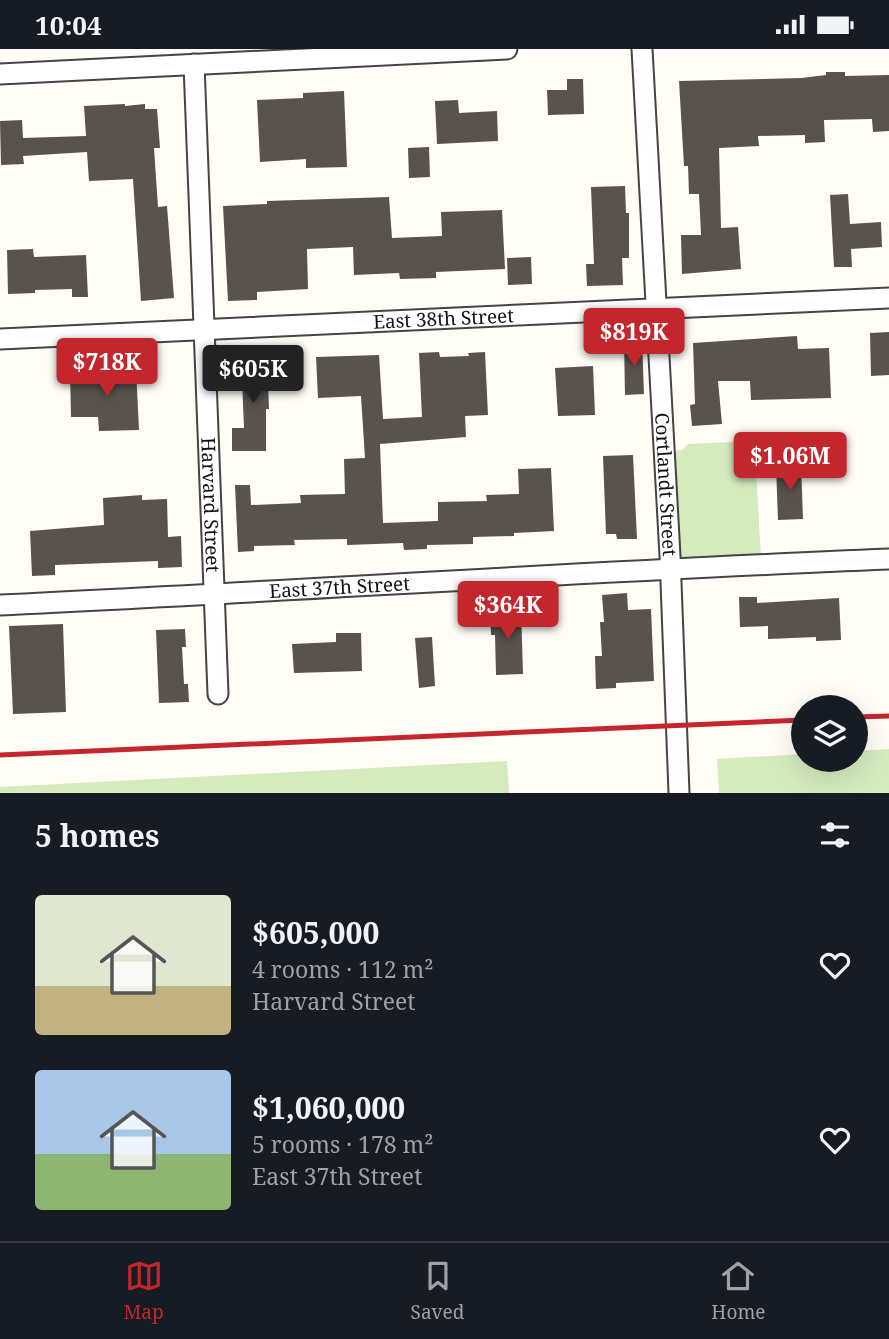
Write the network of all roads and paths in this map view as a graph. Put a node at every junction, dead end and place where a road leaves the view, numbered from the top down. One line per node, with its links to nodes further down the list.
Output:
1 (507, 49): 3 (street)
2 (642, 49): 6 (street, Cortlandt Street)
3 (194, 64): 4 (street); 7 (street, Harvard Street)
4 (0, 74)
5 (889, 298): 6 (street, East 38th Street)
6 (655, 309): 7 (street, East 38th Street); 10 (street, Cortlandt Street)
7 (203, 329): 8 (street, East 38th Street); 11 (street, Harvard Street)
8 (0, 338)
9 (889, 559): 10 (street, East 37th Street)
10 (670, 568): 11 (street, East 37th Street); 14 (street, Cortlandt Street)
11 (214, 595): 12 (street, East 37th Street); 13 (street, Harvard Street)
12 (0, 605)
13 (218, 694)
14 (679, 793)

